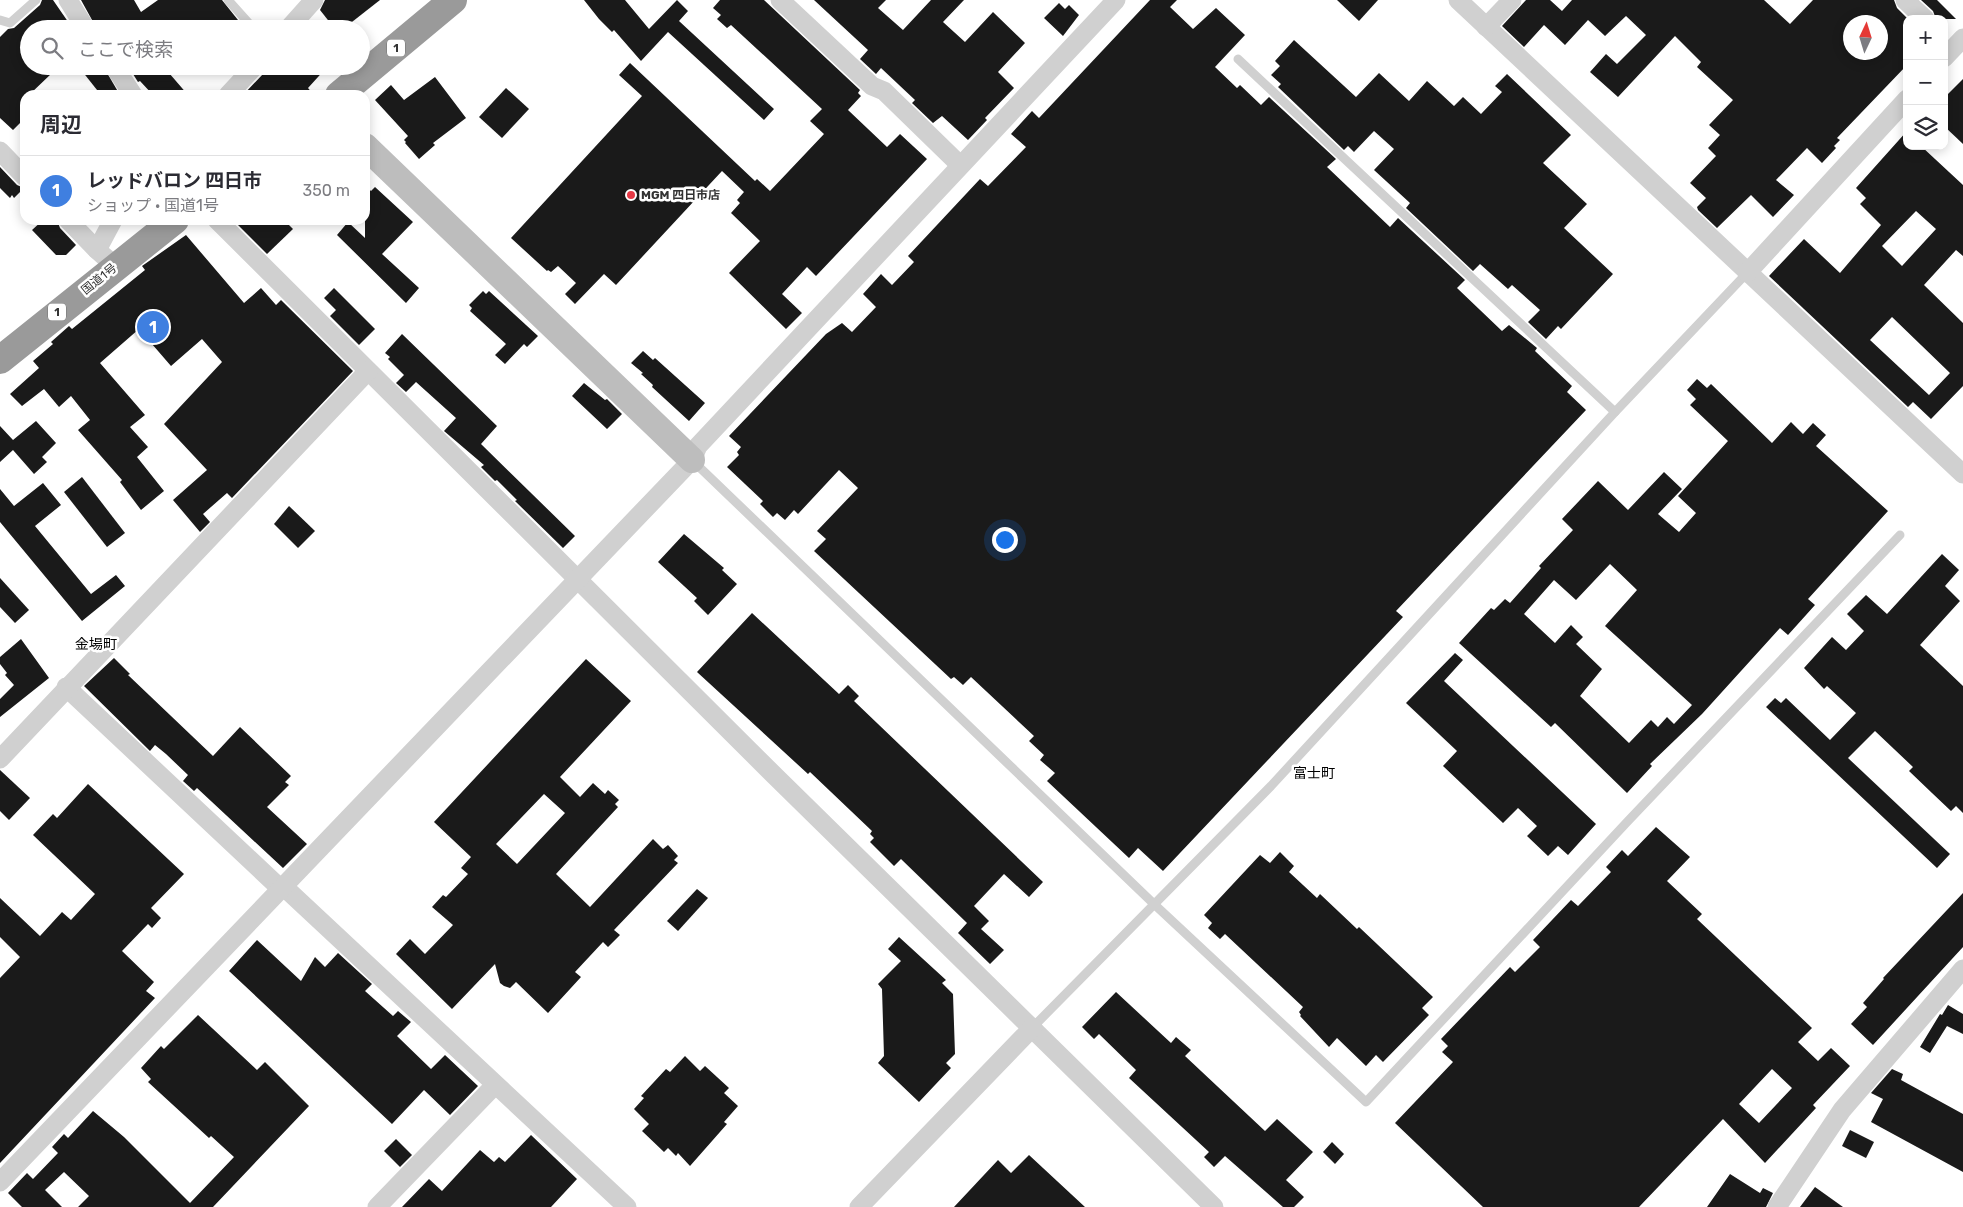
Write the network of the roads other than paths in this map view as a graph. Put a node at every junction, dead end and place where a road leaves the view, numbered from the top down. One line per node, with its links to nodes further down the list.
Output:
1 (36, 0): 12 (lane)
2 (68, 0): 13 (street)
3 (228, 0): 14 (lane)
4 (314, 0): 15 (street)
5 (453, 0): 18 (highway, 1)
6 (780, 0): 28 (street)
7 (1116, 0): 28 (street)
8 (1458, 0): 16 (street)
9 (1512, 0): 16 (street)
10 (1905, 0): 11 (street)
11 (1921, 15)
12 (0, 20)
13 (80, 20)
14 (246, 20)
15 (296, 20)
16 (1486, 27): 35 (street)
17 (1238, 59): 38 (lane)
18 (370, 69)
19 (120, 75): 22 (street)
20 (247, 75): 23 (street)
21 (363, 75): 24 (highway, 1)
22 (130, 90)
23 (233, 90)
24 (345, 90)
25 (1903, 103): 35 (street)
26 (0, 151): 29 (street)
27 (370, 151): 39 (street)
28 (960, 164): 39 (street)
29 (20, 172)
30 (73, 225): 34 (street)
31 (112, 225): 34 (street)
32 (166, 225): 34 (highway, 国道1号 / 1)
33 (222, 225): 37 (street)
34 (106, 258): 36 (highway, 国道1号 / 1)
35 (1747, 273): 38 (lane); 40 (street)
36 (0, 360)
37 (368, 371): 42 (street); 43 (street)
38 (1615, 412): 46 (lane)
39 (692, 460): 42 (street); 46 (lane)
40 (1959, 465)
41 (1900, 535): 46 (lane)
42 (579, 578): 45 (street); 48 (street)
43 (66, 688): 44 (street); 45 (street)
44 (0, 759)
45 (282, 887): 49 (street); 50 (street)
46 (1155, 905): 48 (lane)
47 (1963, 969): 55 (street)
48 (1032, 1027): 53 (street); 54 (street)
49 (495, 1085): 51 (street); 52 (street)
50 (0, 1182)
51 (377, 1207)
52 (627, 1207)
53 (859, 1207)
54 (1214, 1207)
55 (1777, 1207)

